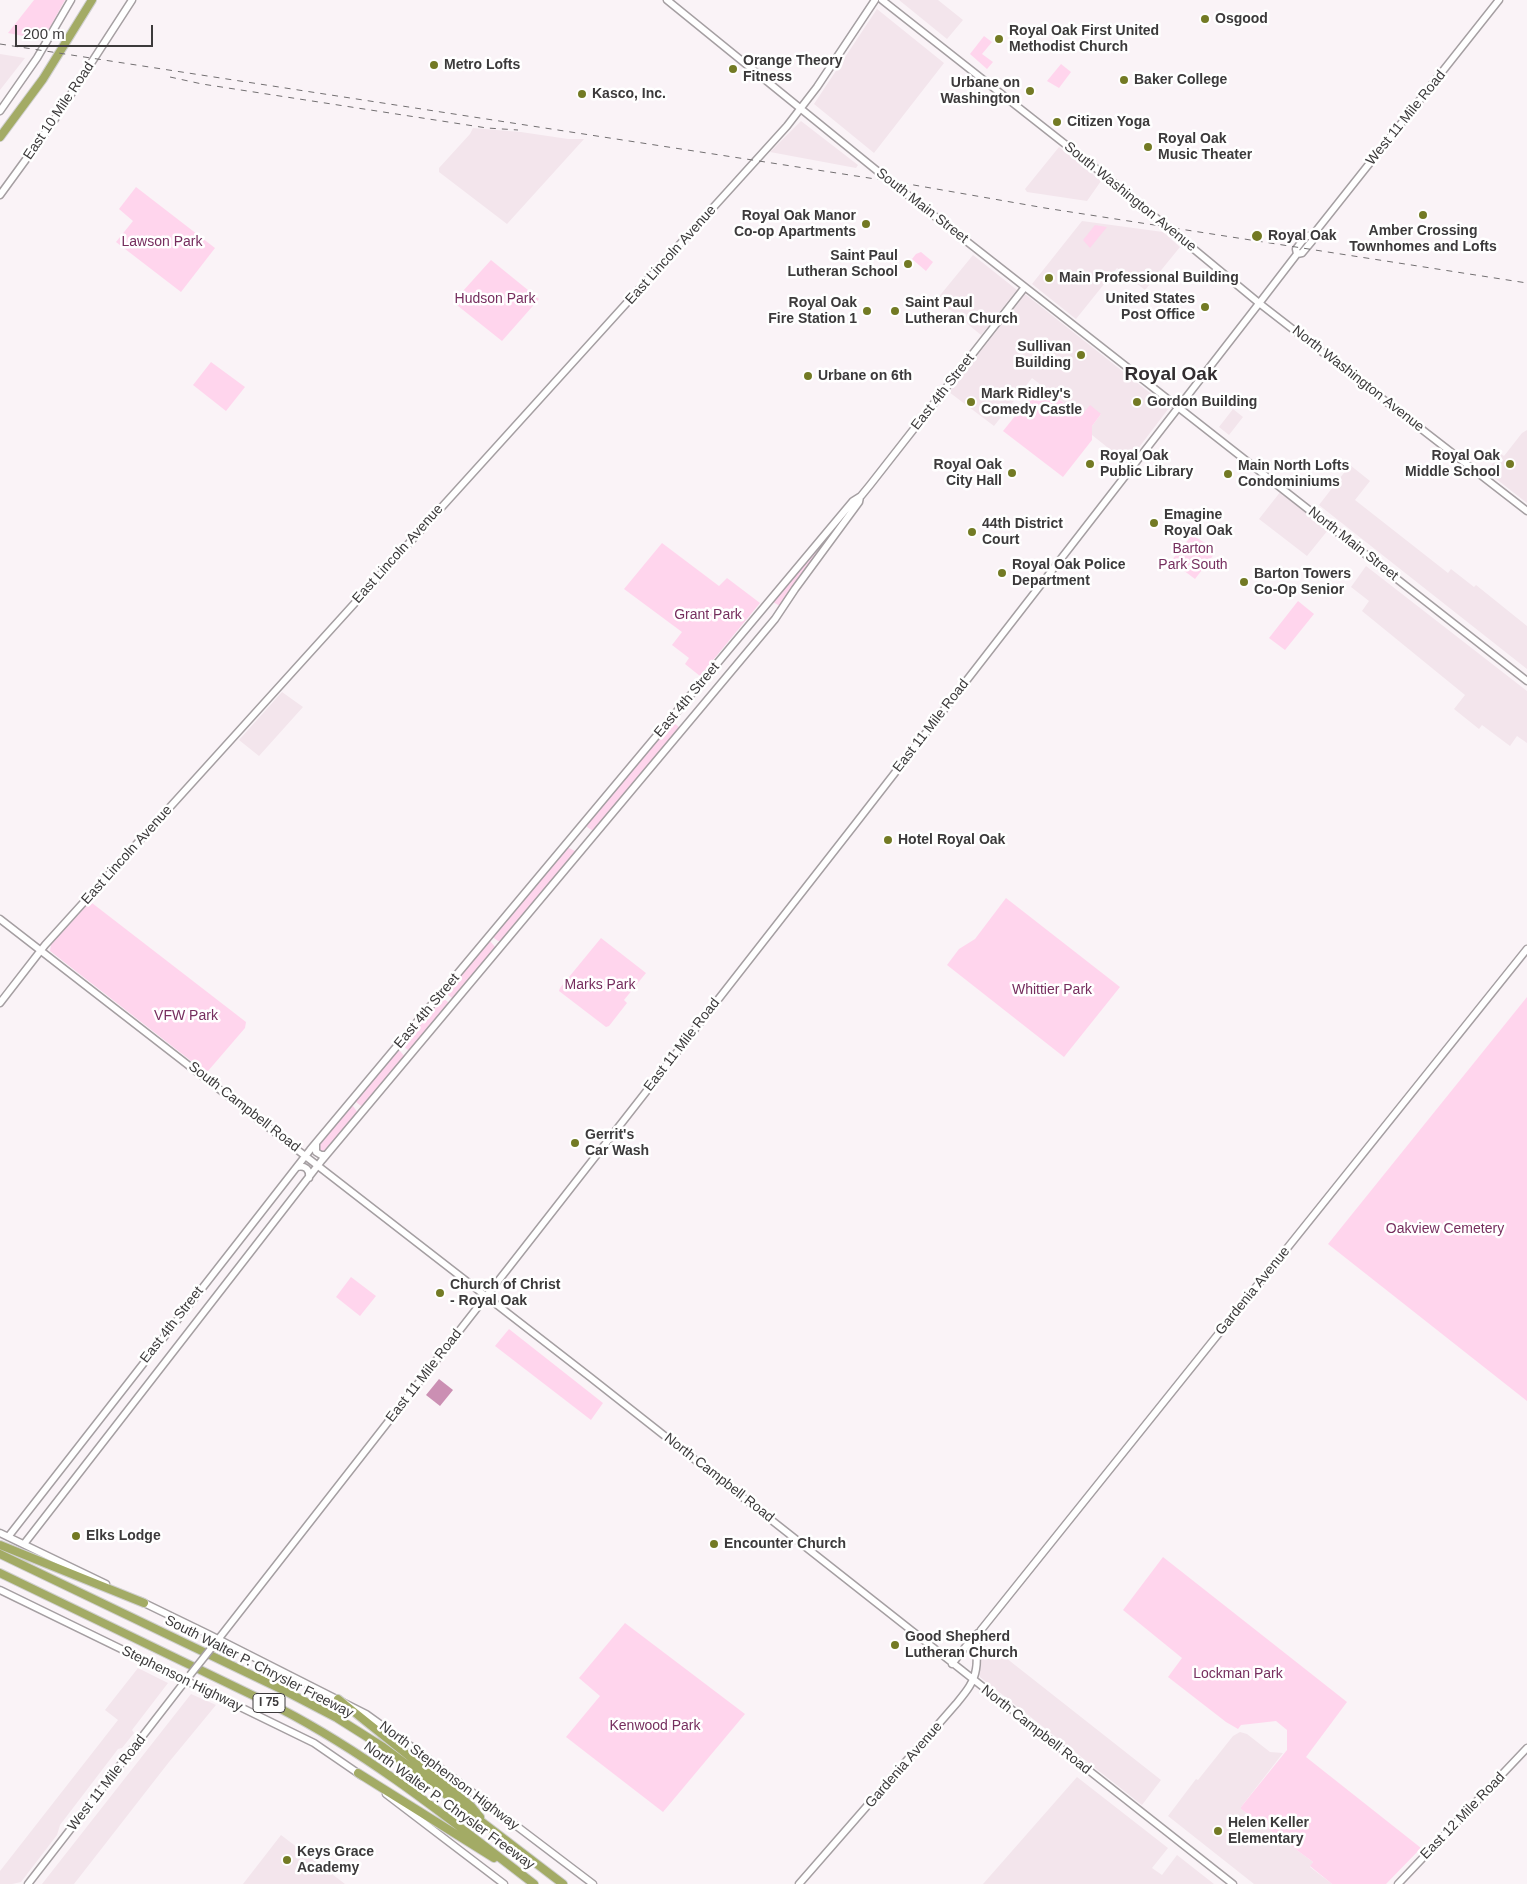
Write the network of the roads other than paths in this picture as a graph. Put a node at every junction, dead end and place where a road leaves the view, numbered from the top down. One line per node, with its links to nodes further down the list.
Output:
1 (71, 0): 9 (street)
2 (92, 0): 10 (highway)
3 (132, 0): 11 (street, East 10 Mile Road)
4 (668, 0): 8 (street, South Main Street)
5 (875, 0): 8 (street, East Lincoln Avenue)
6 (882, 0): 13 (street, South Washington Avenue)
7 (1499, 0): 13 (street, West 11 Mile Road)
8 (801, 109): 12 (street, South Main Street); 20 (street, East Lincoln Avenue)
9 (0, 111)
10 (0, 137)
11 (0, 195)
12 (1025, 287): 14 (street, South Main Street); 15 (street, East 4th Street)
13 (1260, 303): 14 (street, West 11 Mile Road); 16 (street, North Washington Avenue)
14 (1178, 408): 17 (street, North Main Street); 28 (street, East 11 Mile Road)
15 (861, 496): 22 (street, East 4th Street); 24 (street, East 4th Street)
16 (1527, 510)
17 (1527, 681)
18 (0, 919): 20 (street, South Campbell Road)
19 (1527, 948): 37 (street, Gardenia Avenue)
20 (41, 950): 21 (street, East Lincoln Avenue); 23 (street, South Campbell Road)
21 (0, 1003)
22 (316, 1143): 23 (street, East 4th Street); 24 (street)
23 (306, 1155): 25 (street, South Campbell Road); 26 (street, East 4th Street)
24 (326, 1155): 25 (street, East 4th Street)
25 (319, 1165): 27 (street, East 4th Street); 28 (street, South Campbell Road)
26 (297, 1167): 27 (street); 30 (street, East 4th Street)
27 (309, 1178): 31 (street, East 4th Street)
28 (486, 1297): 38 (street, East 11 Mile Road); 39 (street, North Campbell Road)
29 (0, 1533): 30 (street, North Stephenson Highway)
30 (8, 1537): 31 (street, North Stephenson Highway)
31 (24, 1544): 36 (street, North Stephenson Highway)
32 (0, 1545): 36 (highway)
33 (0, 1554): 45 (highway, South Walter P. Chrysler Freeway / I 75)
34 (0, 1573): 46 (highway, North Walter P. Chrysler Freeway / I 75)
35 (0, 1590): 41 (street, Stephenson Highway)
36 (144, 1603): 38 (street, North Stephenson Highway)
37 (979, 1633): 39 (street, Gardenia Avenue); 40 (street, Gardenia Avenue)
38 (218, 1640): 41 (street, East 11 Mile Road, bridge); 42 (street, North Stephenson Highway)
39 (952, 1664): 40 (street, North Campbell Road)
40 (973, 1680): 52 (street, Gardenia Avenue); 53 (street, North Campbell Road)
41 (185, 1682): 44 (street, Stephenson Highway); 47 (street, West 11 Mile Road)
42 (338, 1700): 45 (highway); 51 (street, North Stephenson Highway)
43 (1527, 1748): 54 (street, East 12 Mile Road)
44 (358, 1773): 46 (highway); 48 (street, Stephenson Highway)
45 (489, 1828): 50 (highway, South Walter P. Chrysler Freeway / I 75)
46 (516, 1870): 49 (highway, North Walter P. Chrysler Freeway / I 75)
47 (28, 1884)
48 (504, 1884)
49 (534, 1884)
50 (563, 1884)
51 (593, 1884)
52 (799, 1884)
53 (1233, 1884)
54 (1398, 1884)

